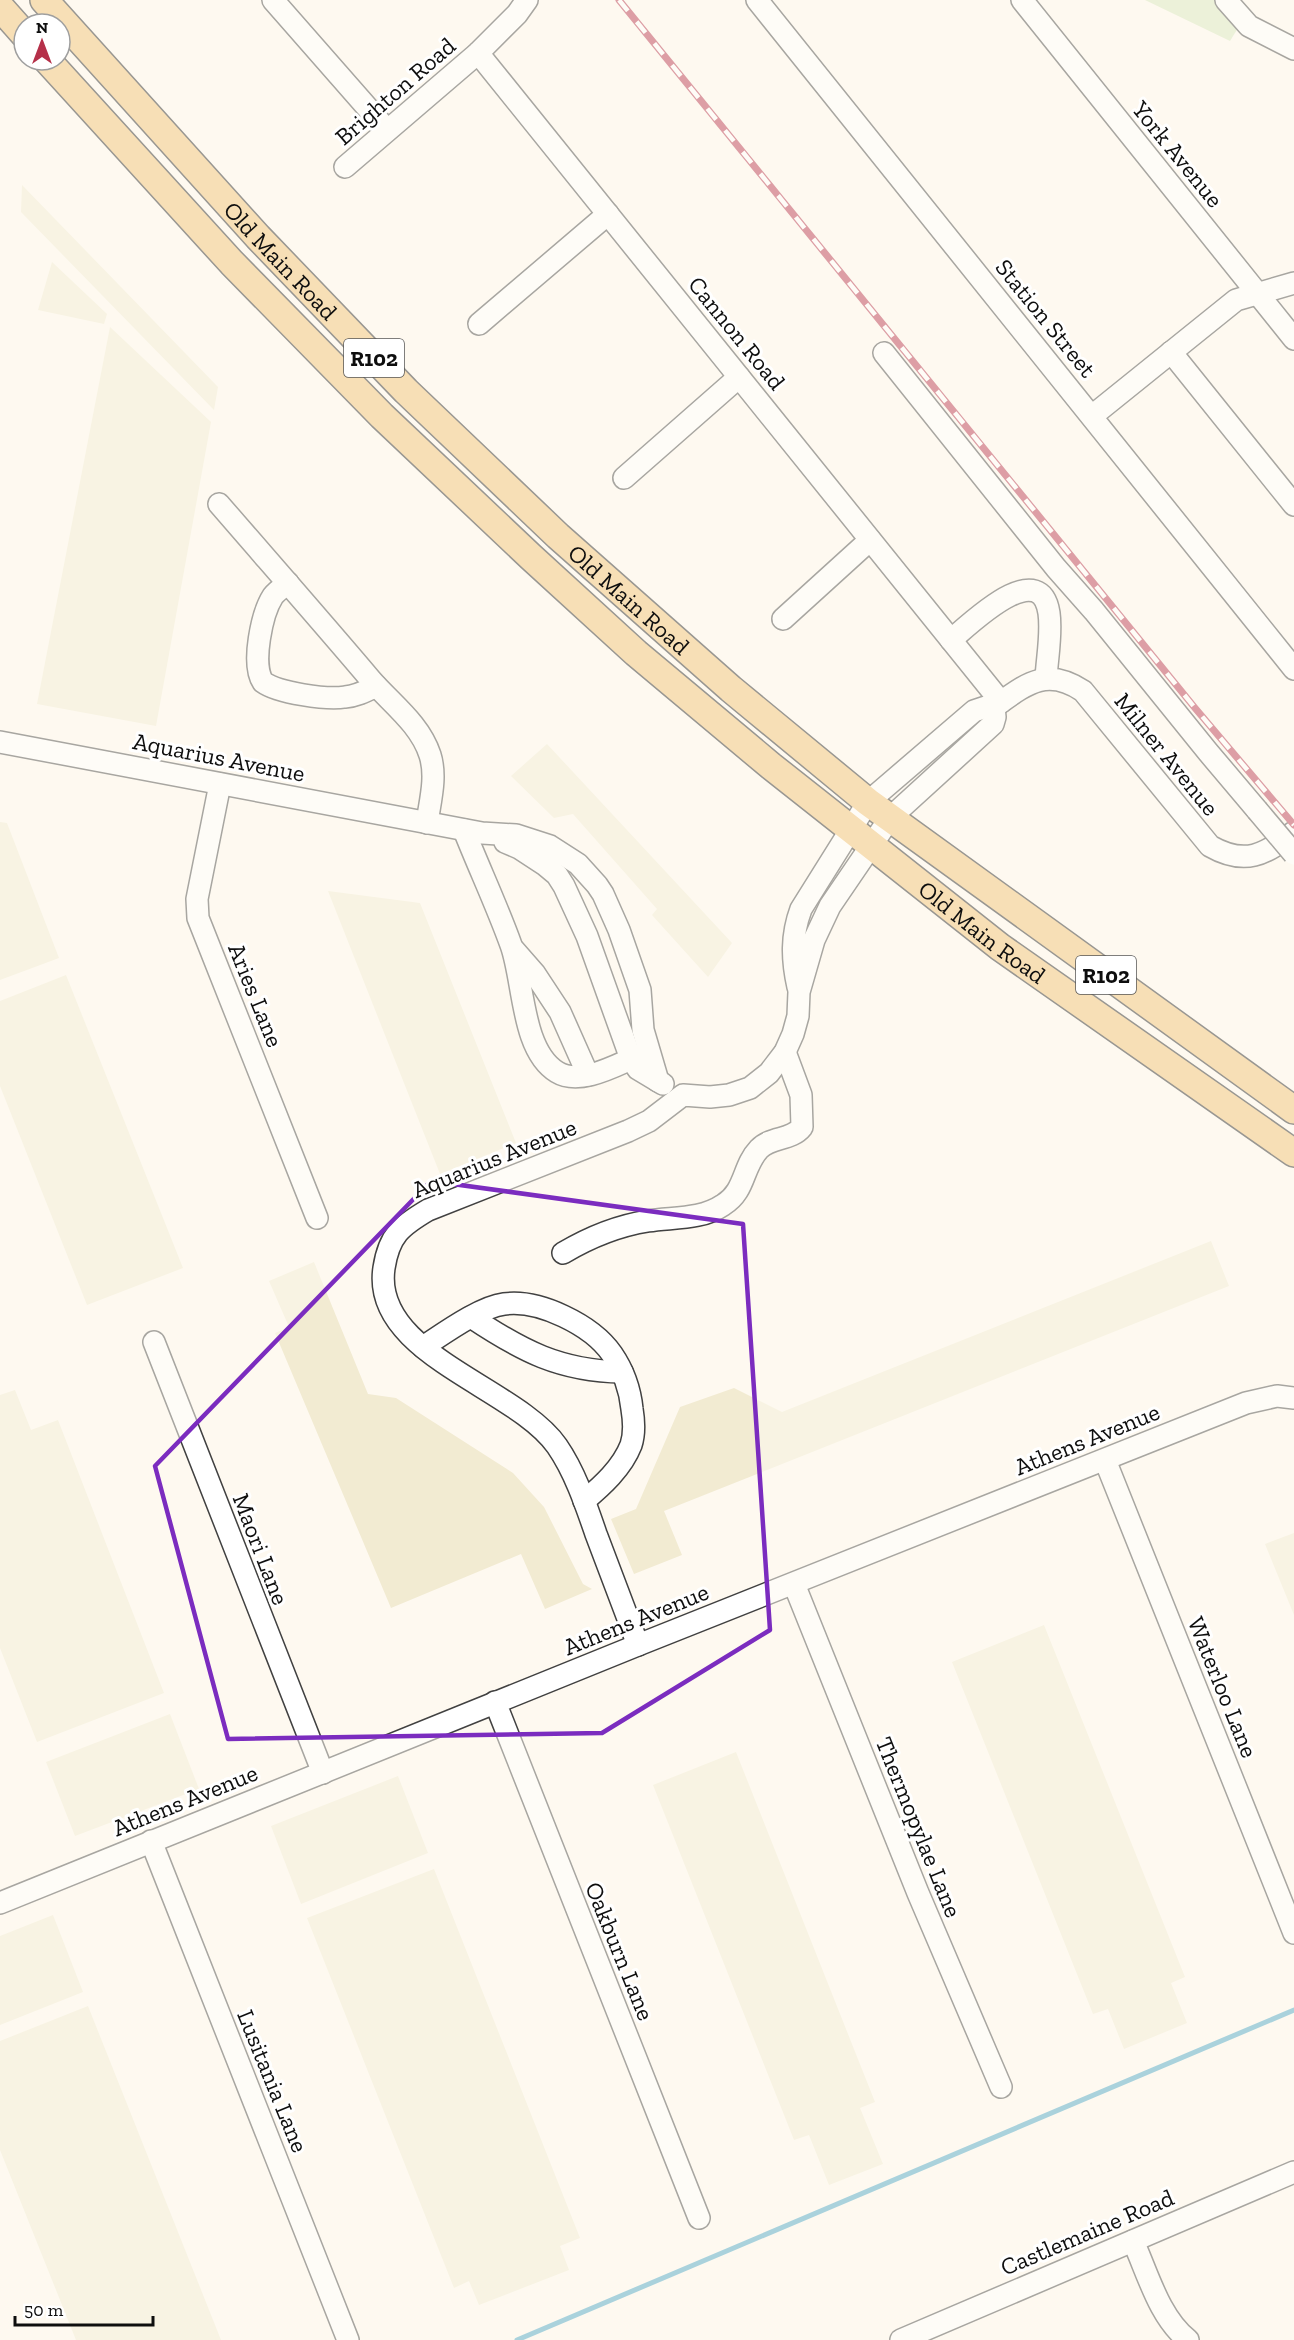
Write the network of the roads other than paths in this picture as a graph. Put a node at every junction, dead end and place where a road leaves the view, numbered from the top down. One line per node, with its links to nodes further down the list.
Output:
1 (44, 0): 36 (main road, Old Main Road / R102)
2 (273, 0): 12 (street)
3 (528, 0): 10 (street)
4 (757, 0): 22 (street, Station Street)
5 (1022, 0): 16 (street, York Avenue)
6 (1226, 0): 9 (street)
7 (0, 7): 8 (main road)
8 (12, 20)
9 (1294, 49)
10 (478, 53): 12 (street, Brighton Road); 14 (street, Cannon Road)
11 (58, 72): 39 (main road, Old Main Road / R102)
12 (387, 130): 13 (street, Brighton Road)
13 (345, 167)
14 (608, 214): 17 (street); 21 (street, Cannon Road)
15 (1294, 283): 16 (street)
16 (1257, 293): 18 (street, York Avenue); 19 (street)
17 (479, 324)
18 (1294, 339)
19 (1171, 352): 22 (street); 25 (street)
20 (884, 353): 43 (street, bridge)
21 (740, 377): 23 (street); 26 (street, Cannon Road)
22 (1092, 416): 30 (street, Station Street)
23 (624, 478)
24 (219, 504): 27 (street)
25 (1294, 505)
26 (870, 540): 28 (street); 29 (street, Cannon Road)
27 (288, 583): 32 (street); 32 (street)
28 (783, 619)
29 (951, 640): 31 (street); 33 (street, Cannon Road)
30 (1294, 669)
31 (1046, 679): 33 (street); 41 (street, Milner Avenue)
32 (376, 686): 38 (street)
33 (998, 705): 36 (street, Aquarius Avenue); 37 (street, Aquarius Avenue)
34 (0, 742): 35 (street, Aquarius Avenue)
35 (220, 784): 38 (street, Aquarius Avenue); 53 (street, Aries Lane)
36 (868, 802): 37 (main road, Old Main Road / R102); 39 (street, Aquarius Avenue)
37 (890, 819): 42 (street, Aquarius Avenue); 51 (main road, Old Main Road / R102)
38 (427, 823): 40 (street, Aquarius Avenue)
39 (850, 829): 42 (main road, Old Main Road / R102); 45 (street, Aquarius Avenue)
40 (473, 832): 44 (street); 47 (street, Aquarius Avenue); 49 (street, Aquarius Avenue)
41 (1294, 832)
42 (871, 846): 45 (street, Aquarius Avenue); 52 (main road, Old Main Road / R102)
43 (1294, 854)
44 (512, 947): 48 (street); 48 (street)
45 (799, 992): 46 (street, Aquarius Avenue)
46 (785, 1052): 50 (street, Aquarius Avenue); 54 (street)
47 (631, 1059): 48 (street); 49 (street, Aquarius Avenue)
48 (588, 1075)
49 (658, 1080): 50 (street, Aquarius Avenue)
50 (683, 1095): 57 (street, Aquarius Avenue)
51 (1294, 1110)
52 (1294, 1153)
53 (317, 1218)
54 (563, 1253)
55 (471, 1317): 57 (street); 58 (street); 58 (street)
56 (154, 1342): 65 (street, Maori Lane)
57 (423, 1347): 61 (street, Aquarius Avenue)
58 (622, 1372): 61 (street)
59 (1294, 1398): 60 (street, Athens Avenue)
60 (1105, 1460): 62 (street, Athens Avenue); 68 (street, Waterloo Lane)
61 (584, 1501): 63 (street, Aquarius Avenue)
62 (794, 1584): 63 (street, Athens Avenue); 69 (street, Thermopylae Lane)
63 (638, 1645): 64 (street, Athens Avenue)
64 (495, 1702): 65 (street, Athens Avenue); 71 (street, Oakburn Lane)
65 (323, 1773): 66 (street, Athens Avenue)
66 (151, 1841): 67 (street, Athens Avenue); 74 (street, Lusitania Lane)
67 (0, 1903)
68 (1294, 1933)
69 (1000, 2087)
70 (1294, 2172): 72 (street, Castlemaine Road)
71 (699, 2218)
72 (1133, 2241): 73 (street, Castlemaine Road); 76 (street)
73 (927, 2335): 75 (street, Castlemaine Road)
74 (348, 2340)
75 (901, 2340)
76 (1188, 2340)

